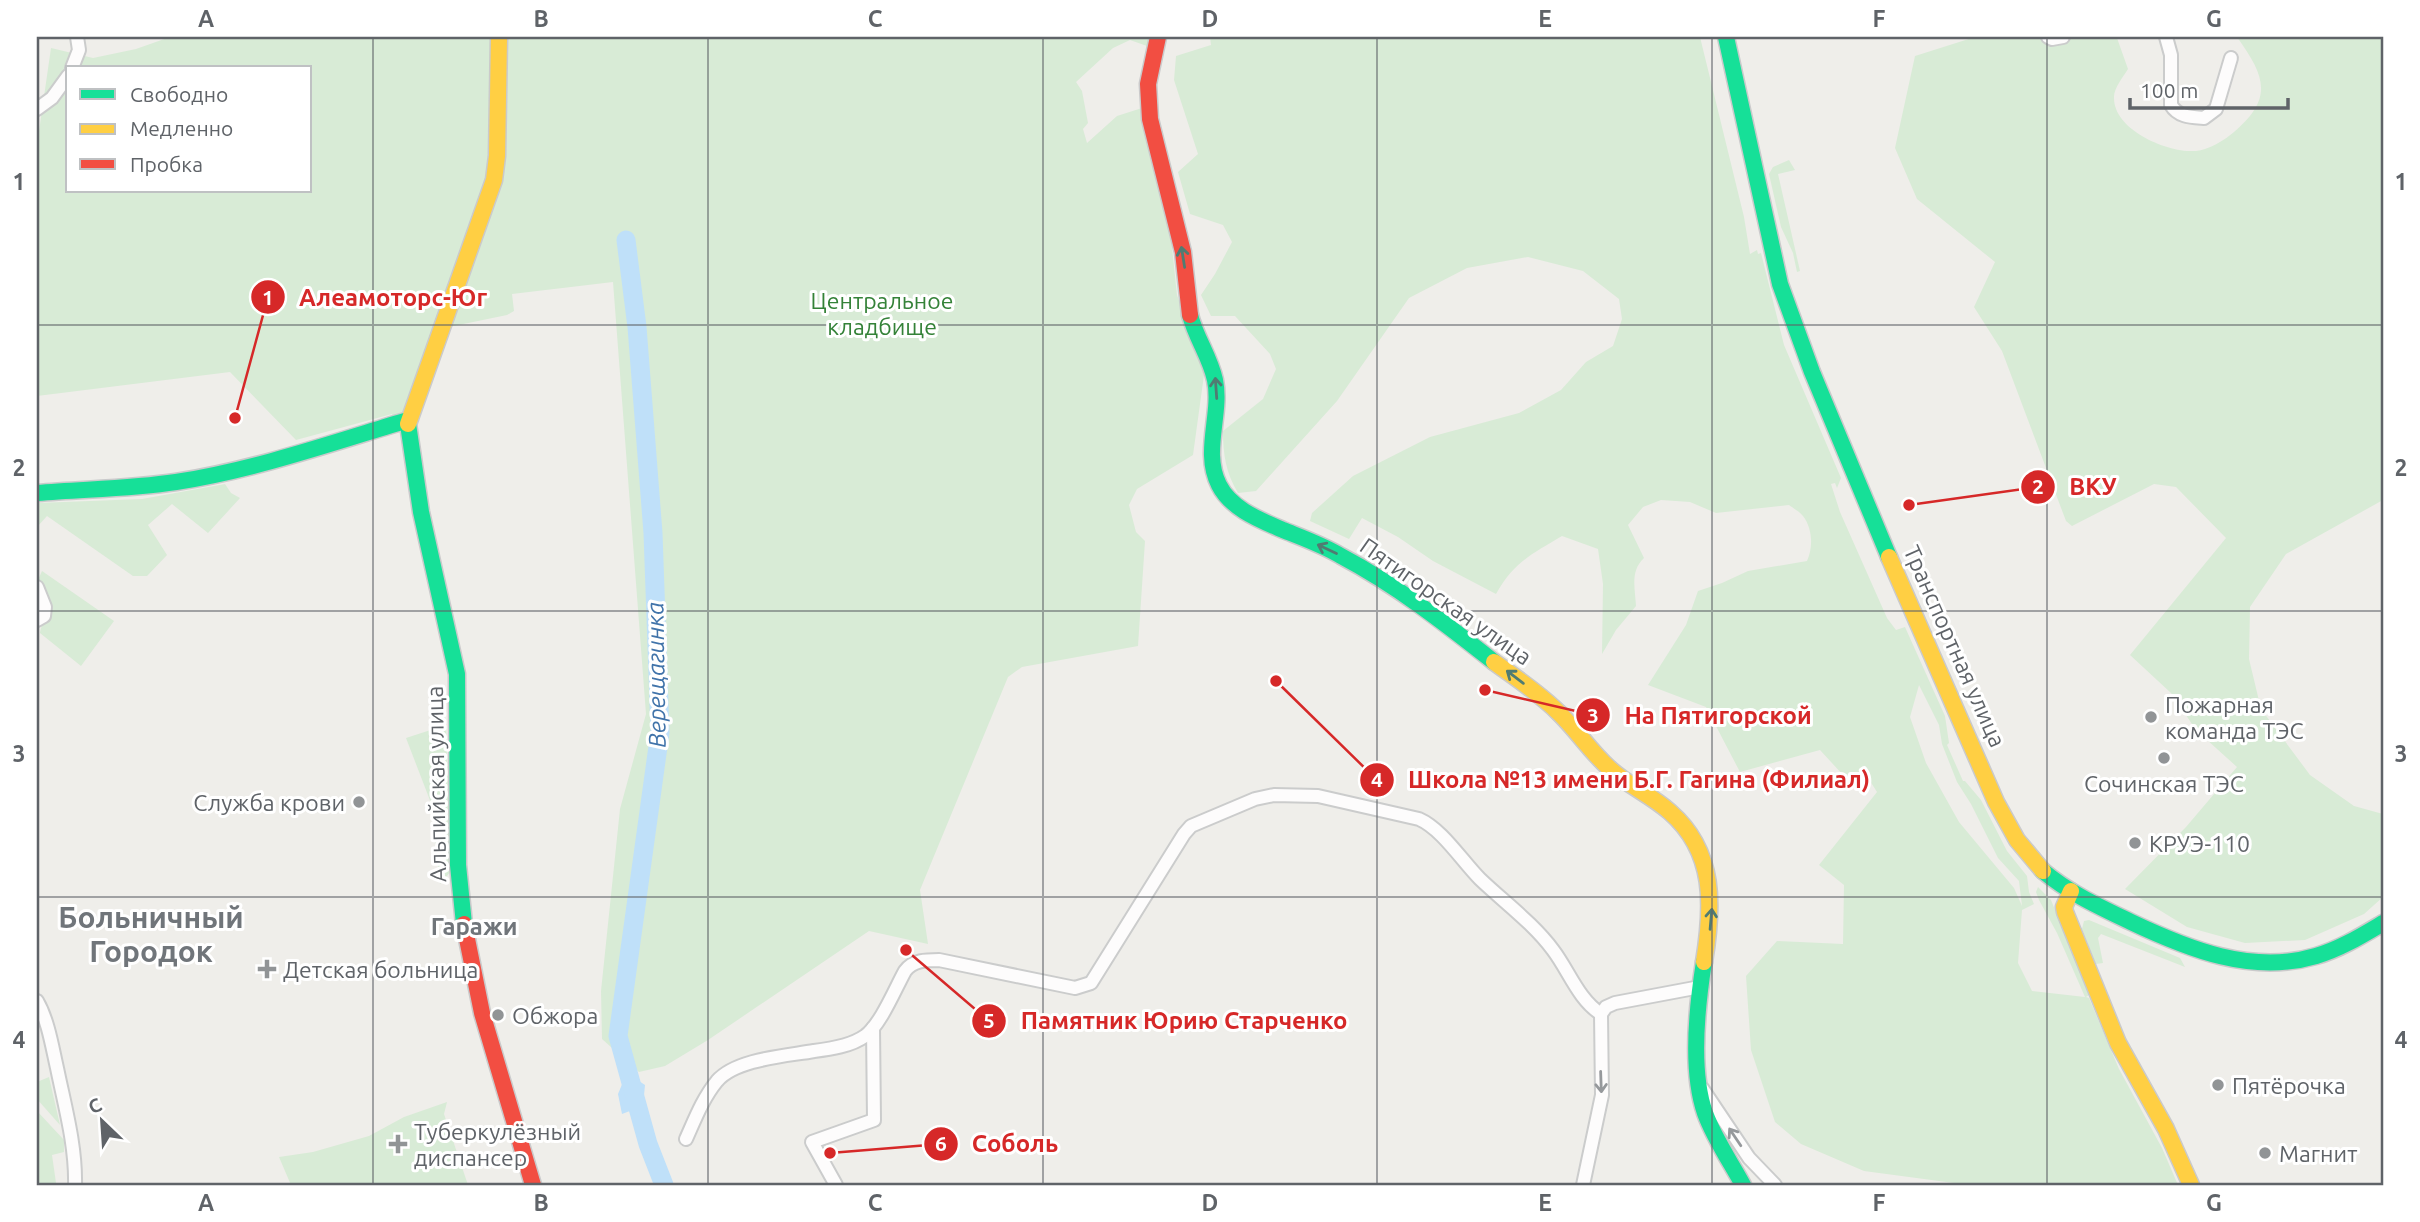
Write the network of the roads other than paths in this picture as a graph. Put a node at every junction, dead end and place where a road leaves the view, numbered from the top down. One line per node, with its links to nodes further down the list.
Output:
1 (77, 37): 9 (street)
2 (499, 37): 12 (street)
3 (1158, 37): 18 (street, Пятигорская улица, one-way to 3)
4 (1726, 37): 16 (street, Транспортная улица)
5 (2048, 37): 6 (street)
6 (2063, 37)
7 (2166, 37): 8 (street)
8 (2231, 58)
9 (73, 66)
10 (66, 79): 11 (street)
11 (37, 109)
12 (408, 420): 13 (street); 25 (street, Альпийская улица)
13 (37, 493)
14 (37, 587): 15 (street)
15 (37, 620)
16 (2071, 891): 17 (street, Транспортная улица); 30 (street)
17 (2383, 923)
18 (1700, 986): 20 (street); 22 (street, Пятигорская улица)
19 (37, 1001): 24 (street)
20 (1601, 1014): 21 (street); 27 (street, one-way to 27)
21 (873, 1028): 23 (street); 26 (street)
22 (1700, 1085): 28 (street, Пятигорская улица); 29 (street, one-way to 22)
23 (686, 1139)
24 (75, 1185)
25 (533, 1185)
26 (836, 1185)
27 (1583, 1185)
28 (1743, 1185)
29 (1775, 1185)
30 (2191, 1185)

